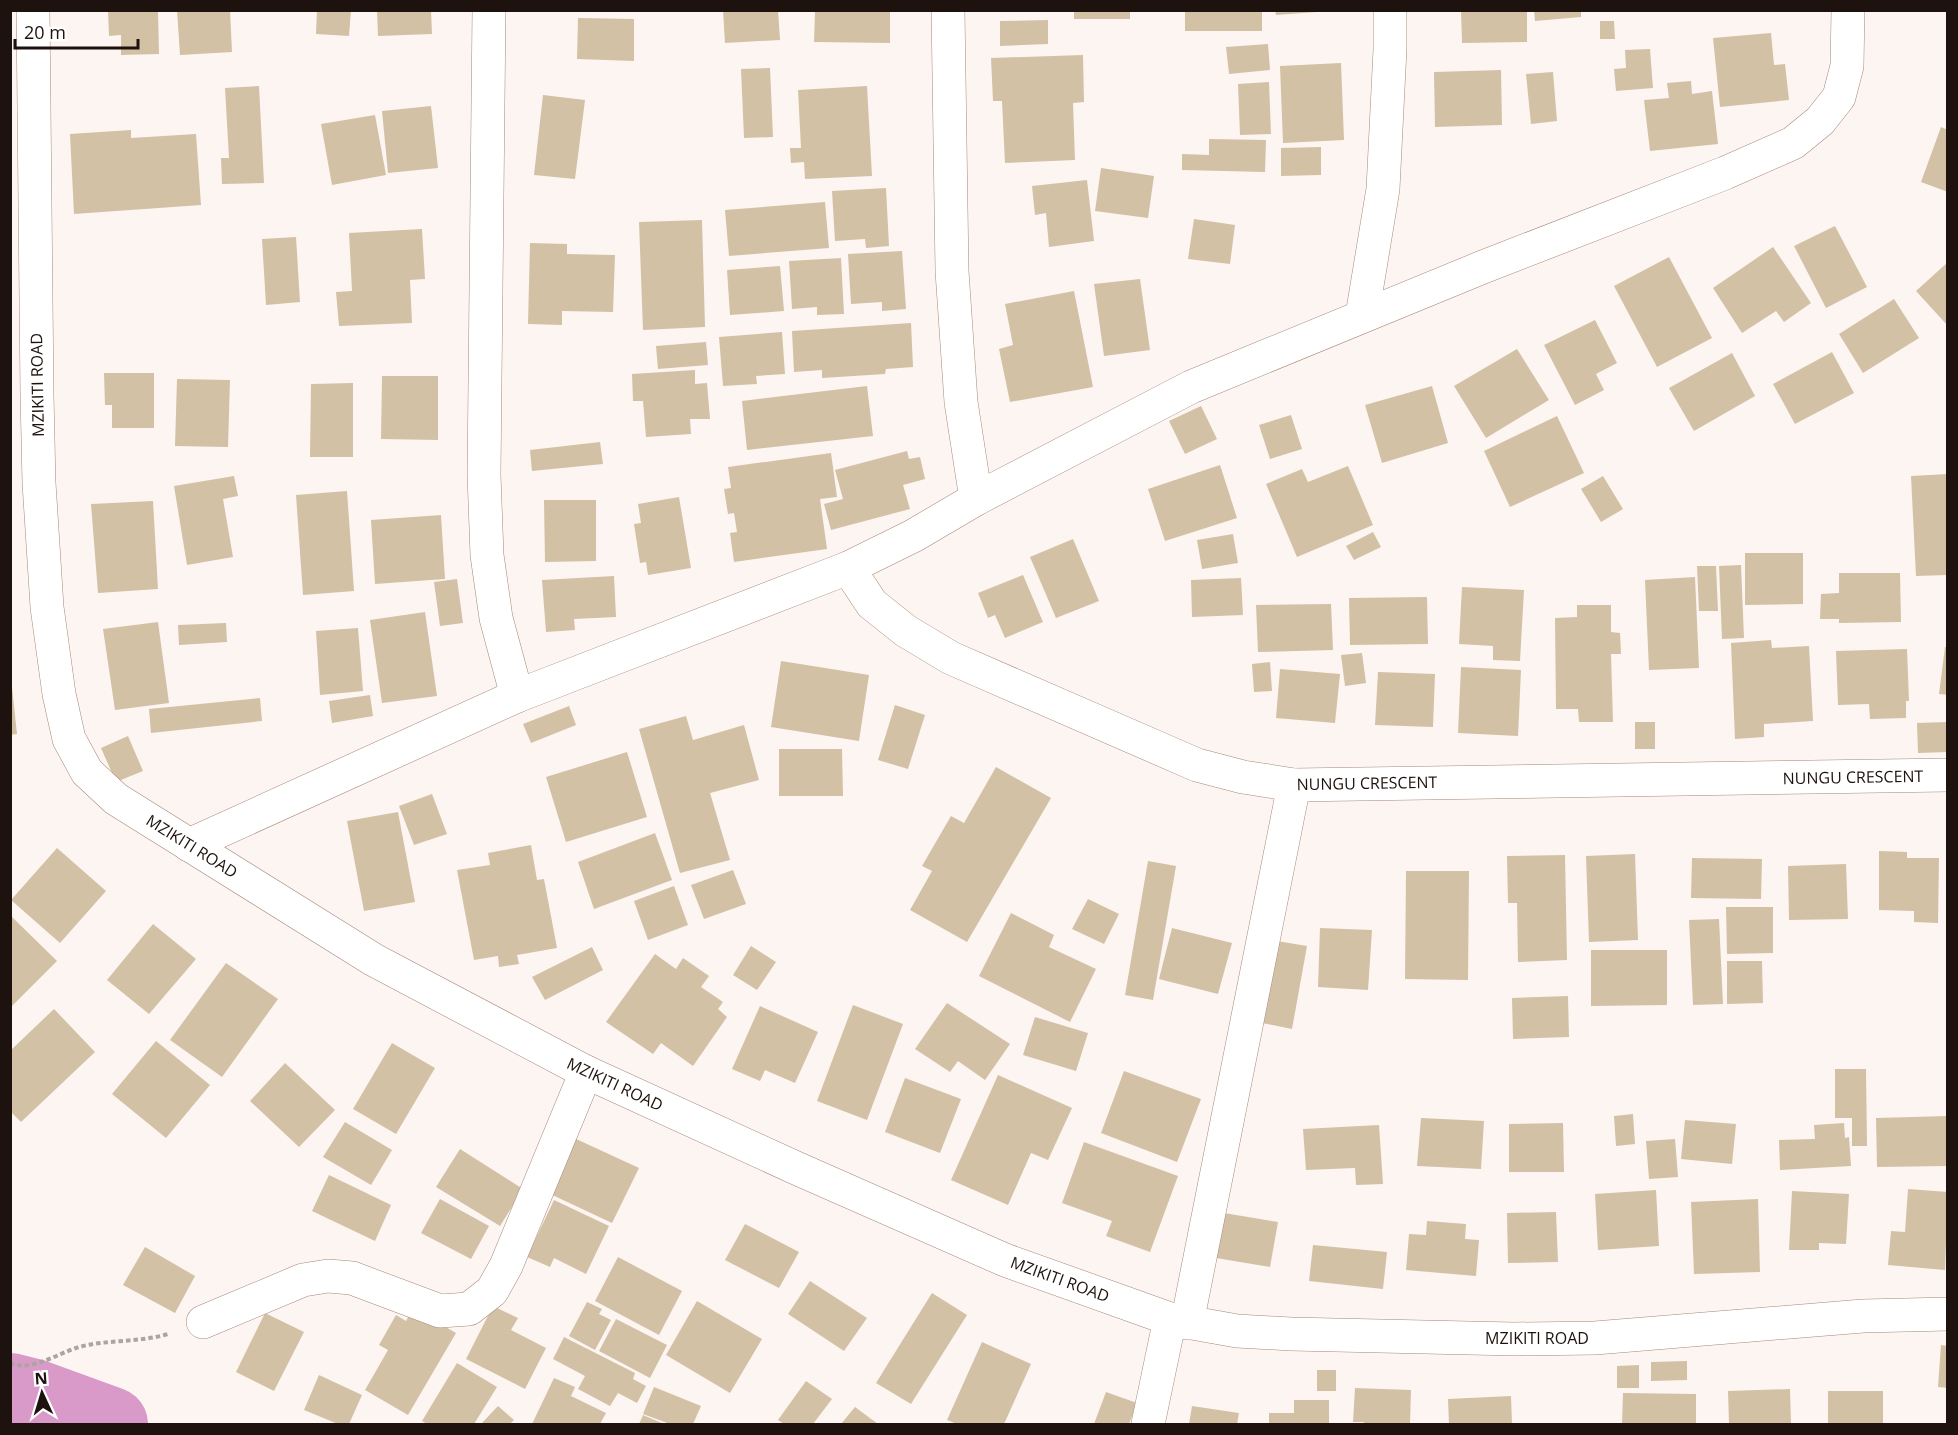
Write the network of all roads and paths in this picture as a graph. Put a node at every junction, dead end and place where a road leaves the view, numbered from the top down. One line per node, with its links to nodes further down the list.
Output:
1 (33, 10): 12 (street, MZIKITI ROAD)
2 (489, 10): 9 (street)
3 (948, 10): 7 (street)
4 (1390, 10): 6 (street)
5 (1848, 10): 6 (street)
6 (1362, 316): 7 (street)
7 (976, 499): 8 (street)
8 (848, 568): 9 (street); 11 (street, NUNGU CRESCENT)
9 (517, 696): 12 (street)
10 (1947, 776): 11 (street, NUNGU CRESCENT)
11 (1294, 784): 15 (street)
12 (189, 845): 13 (street, MZIKITI ROAD)
13 (586, 1072): 15 (street, MZIKITI ROAD); 16 (street)
14 (1947, 1314): 15 (street, MZIKITI ROAD)
15 (1179, 1321): 18 (street)
16 (203, 1322): 17 (path)
17 (10, 1363)
18 (1148, 1425)

